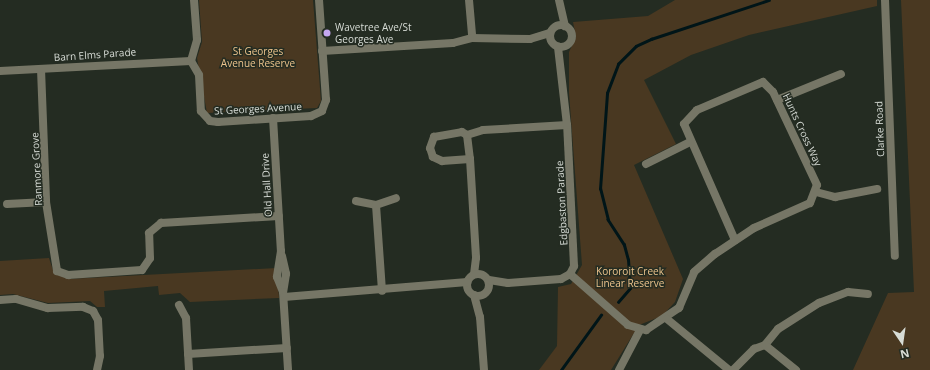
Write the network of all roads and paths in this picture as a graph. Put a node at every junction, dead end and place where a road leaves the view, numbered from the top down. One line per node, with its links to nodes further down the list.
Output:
1 (194, 0): 12 (street)
2 (319, 0): 11 (street, St Georges Avenue)
3 (469, 0): 8 (street)
4 (885, 0): 32 (street, Clarke Road)
5 (559, 2): 6 (street); 7 (street)
6 (565, 26): 7 (street); 10 (street, Edgbaston Parade)
7 (553, 30): 9 (street); 10 (street)
8 (472, 38): 9 (street); 11 (street)
9 (530, 39): 10 (street)
10 (559, 45): 18 (street, Edgbaston Parade)
11 (322, 51): 17 (street, St Georges Avenue)
12 (191, 61): 13 (street, Barn Elms Parade); 17 (street, St Georges Avenue)
13 (41, 69): 14 (street, Barn Elms Parade); 27 (street, Ranmore Grove)
14 (0, 72)
15 (841, 74): 16 (street)
16 (777, 100): 20 (street, Hunts Cross Way); 24 (street, Hunts Cross Way)
17 (273, 118): 30 (street, Old Hall Drive)
18 (567, 125): 19 (street); 34 (street, Edgbaston Parade)
19 (467, 135): 21 (street); 21 (street)
20 (690, 142): 22 (street); 31 (street, Hunts Cross Way)
21 (470, 159): 33 (street)
22 (646, 164)
23 (877, 189): 24 (street)
24 (816, 192): 31 (street)
25 (396, 198): 29 (street)
26 (356, 201): 29 (street)
27 (46, 202): 28 (street); 30 (street, Ranmore Grove)
28 (7, 204)
29 (376, 205): 37 (street)
30 (279, 216): 38 (street, Old Hall Drive)
31 (735, 240): 43 (street)
32 (895, 256)
33 (478, 274): 35 (street); 36 (street)
34 (570, 274): 35 (street); 44 (street)
35 (488, 287): 36 (street); 42 (street)
36 (470, 289): 37 (street); 42 (street)
37 (382, 291): 38 (street)
38 (284, 294): 46 (street, Old Hall Drive)
39 (868, 294): 45 (street)
40 (0, 300): 48 (street)
41 (179, 305): 47 (street)
42 (480, 317): 51 (street)
43 (667, 319): 44 (street); 53 (street)
44 (640, 330): 52 (street)
45 (765, 345): 54 (street); 55 (street)
46 (287, 348): 47 (street); 50 (street, Old Hall Drive)
47 (188, 354): 49 (street)
48 (97, 370)
49 (189, 370)
50 (288, 370)
51 (484, 370)
52 (619, 370)
53 (729, 370)
54 (733, 370)
55 (796, 370)

